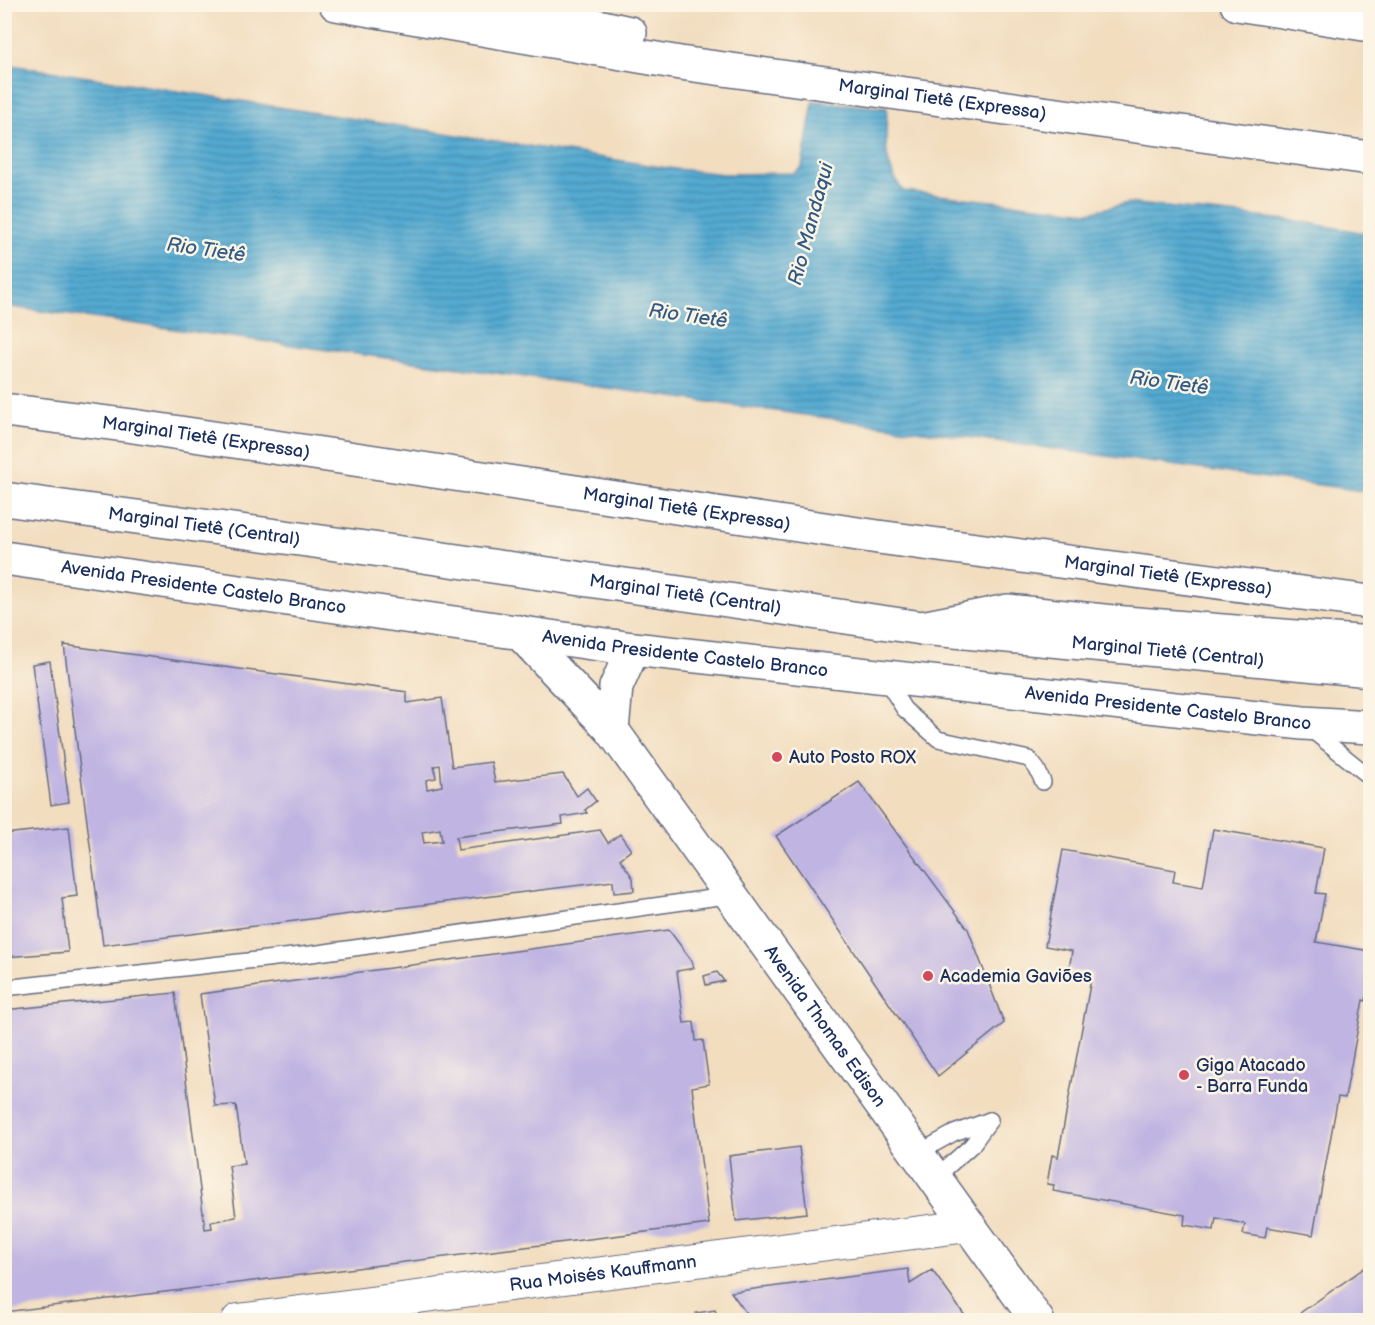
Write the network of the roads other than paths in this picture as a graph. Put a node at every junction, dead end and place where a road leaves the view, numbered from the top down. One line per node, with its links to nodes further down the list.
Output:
1 (336, 4): 5 (main road, Marginal Tietê (Expressa))
2 (498, 4): 5 (main road)
3 (1237, 4): 4 (main road)
4 (1371, 25)
5 (680, 63): 6 (main road, Marginal Tietê (Expressa))
6 (1371, 158)
7 (4, 410): 10 (main road, Marginal Tietê (Expressa))
8 (4, 499): 11 (main road, Marginal Tietê (Central))
9 (4, 558): 12 (main road, Avenida Presidente Castelo Branco)
10 (1371, 602)
11 (922, 628): 13 (main road); 15 (main road, Marginal Tietê (Central))
12 (519, 632): 14 (main road, Avenida Presidente Castelo Branco); 19 (main road, Avenida Thomas Edison)
13 (1371, 643)
14 (633, 649): 16 (main road, Avenida Presidente Castelo Branco); 19 (main road)
15 (1371, 670)
16 (882, 675): 17 (main road, Avenida Presidente Castelo Branco); 21 (lane)
17 (1303, 723): 18 (main road, Avenida Presidente Castelo Branco); 20 (lane)
18 (1371, 727)
19 (612, 730): 22 (main road, Avenida Thomas Edison)
20 (1371, 777)
21 (1043, 782)
22 (733, 895): 23 (lane); 24 (main road, Avenida Thomas Edison)
23 (4, 988)
24 (968, 1226): 25 (street, Rua Moisés Kauffmann); 26 (main road, Avenida Thomas Edison)
25 (238, 1320)
26 (1037, 1320)

